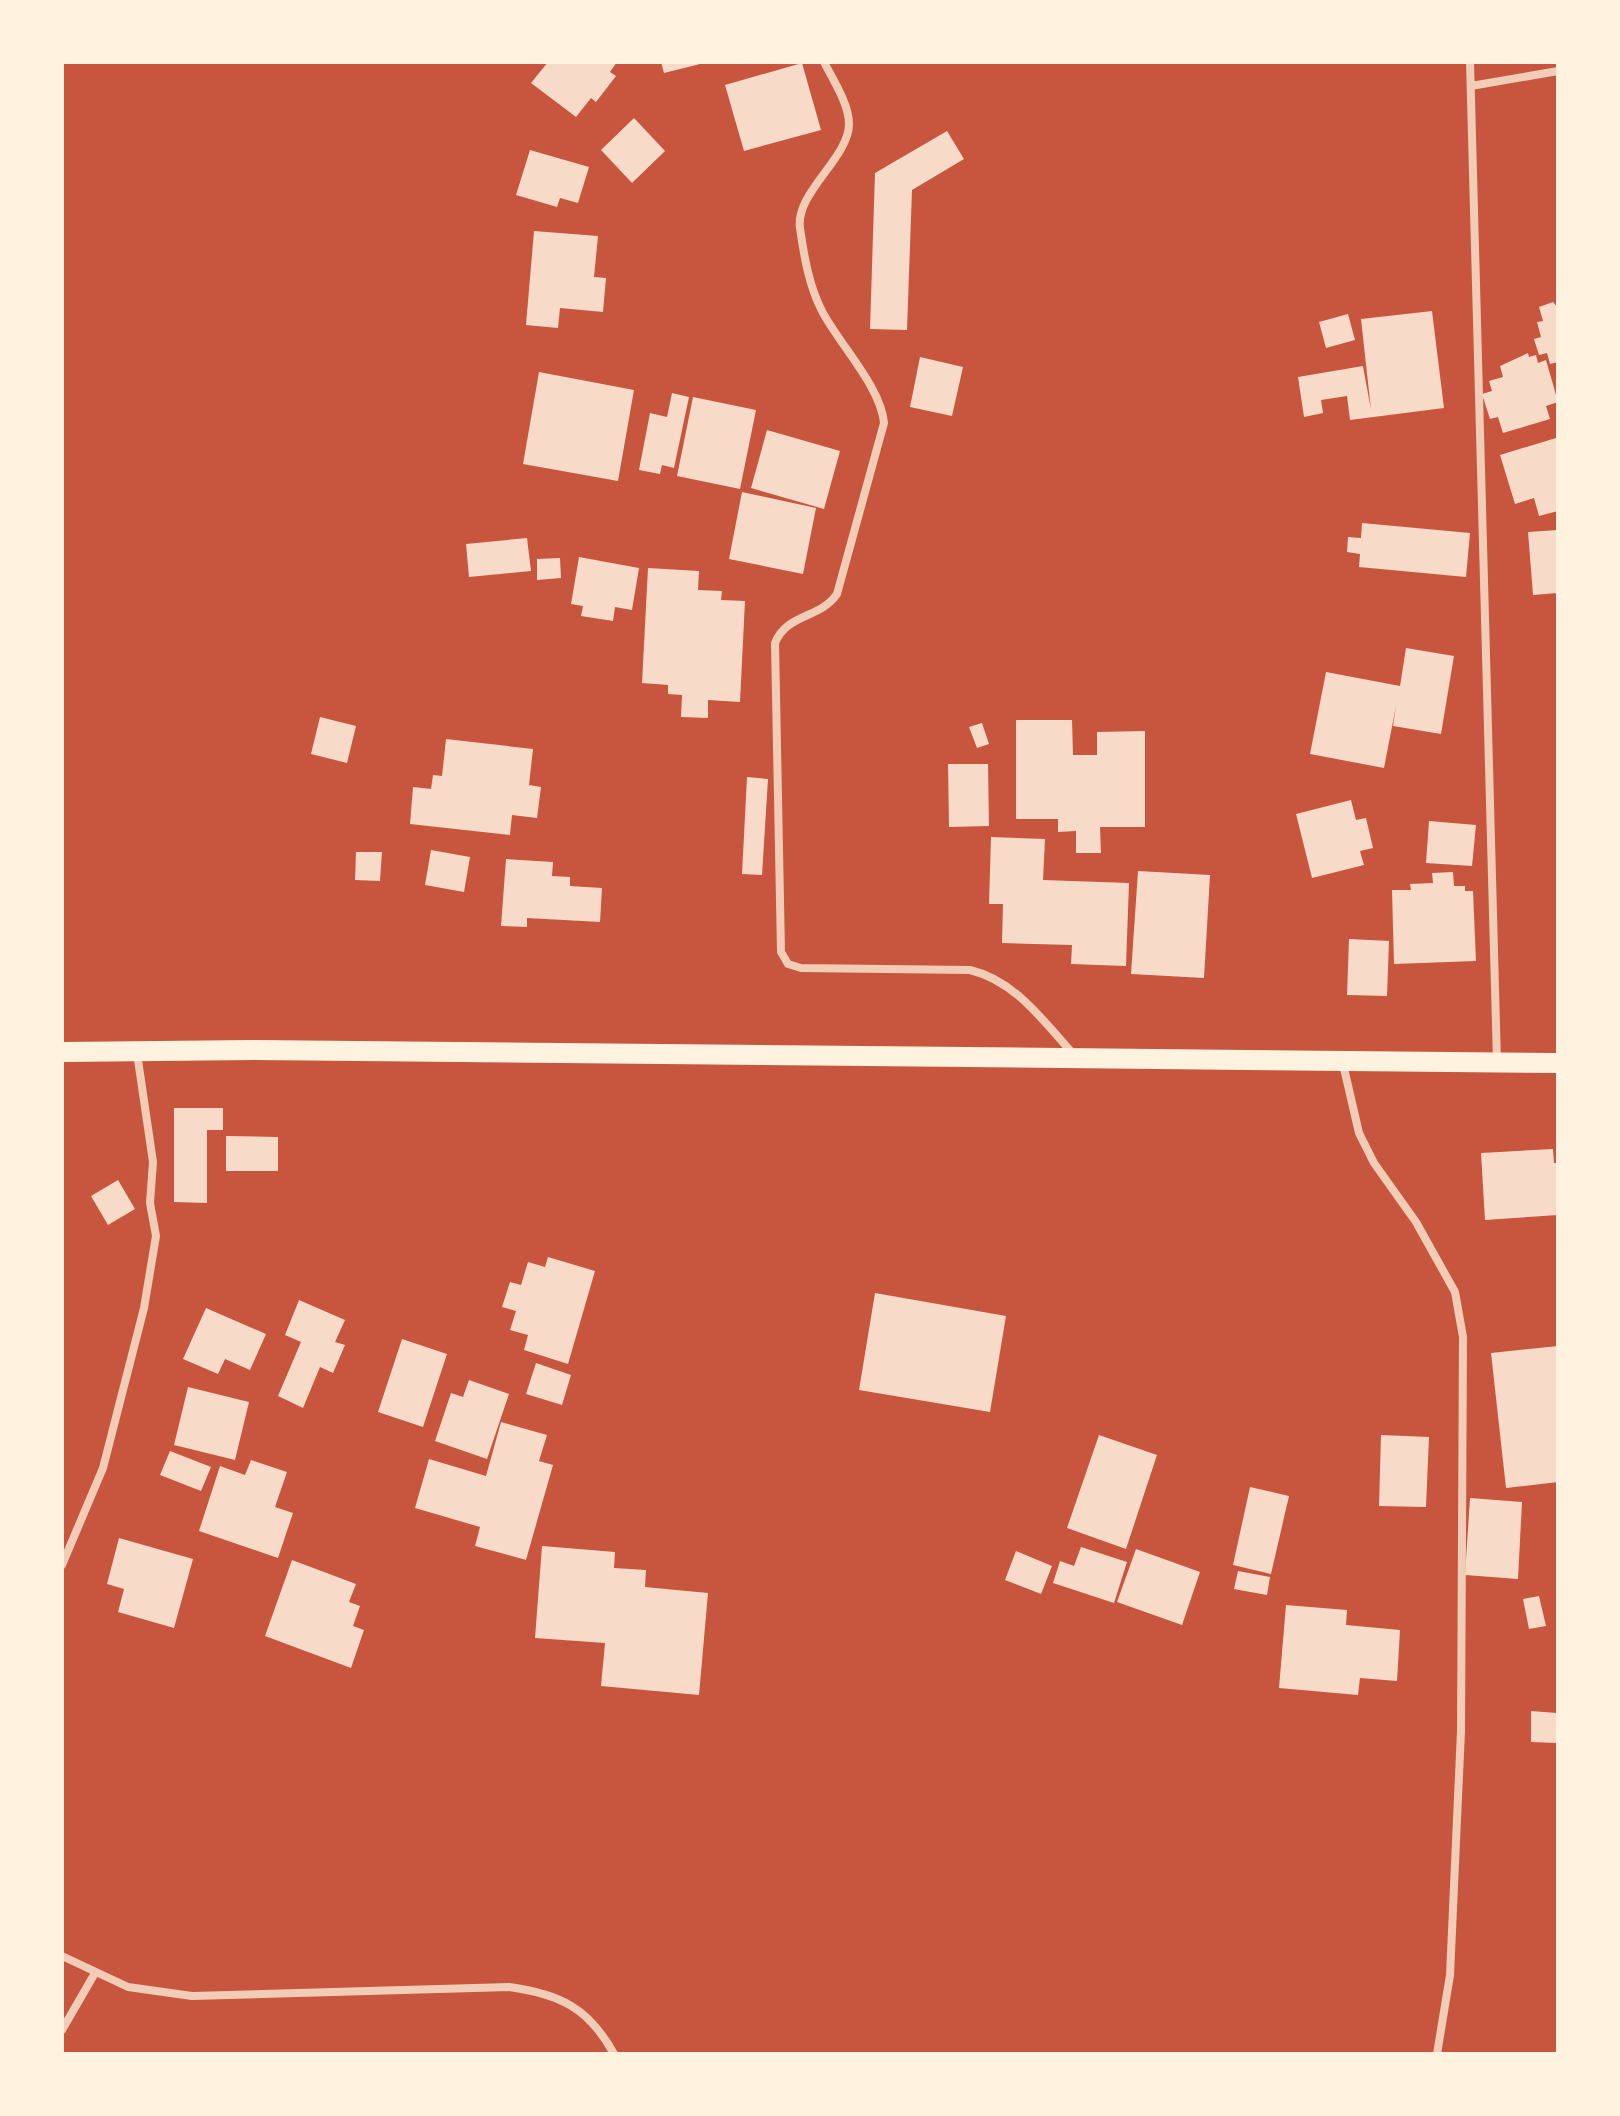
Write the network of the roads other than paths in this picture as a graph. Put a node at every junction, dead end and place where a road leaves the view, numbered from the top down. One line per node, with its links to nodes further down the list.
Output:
1 (824, 62): 7 (street)
2 (1470, 62): 4 (street)
3 (1558, 71): 4 (street)
4 (1471, 86): 9 (street)
5 (62, 1052): 6 (main road)
6 (137, 1052): 7 (main road); 11 (street)
7 (1078, 1059): 8 (main road)
8 (1343, 1063): 9 (main road); 16 (street)
9 (1497, 1063): 10 (main road)
10 (1558, 1063)
11 (62, 1565)
12 (62, 1956): 13 (street)
13 (95, 1973): 14 (street); 15 (street)
14 (62, 2030)
15 (614, 2054)
16 (1437, 2054)

